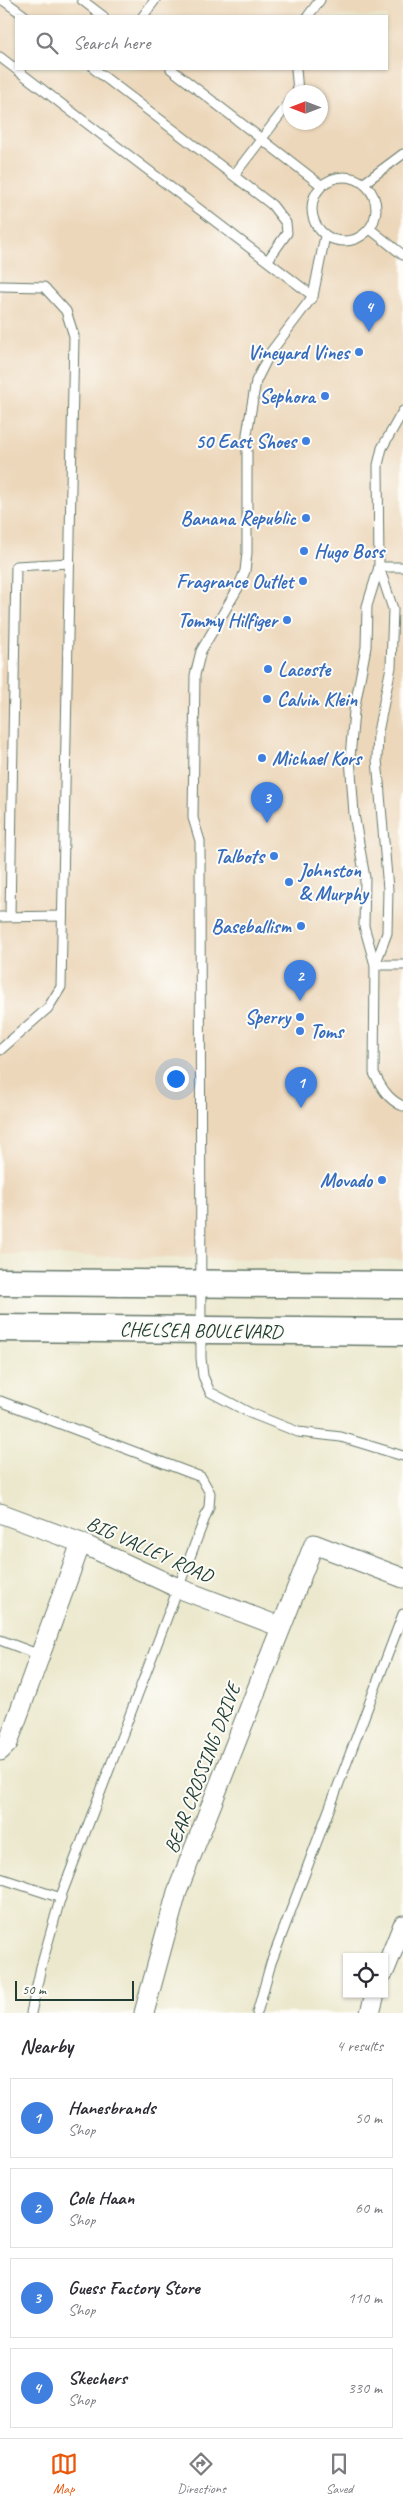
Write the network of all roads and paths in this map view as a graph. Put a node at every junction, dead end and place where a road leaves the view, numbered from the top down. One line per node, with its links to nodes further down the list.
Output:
1 (4, 0): 5 (lane); 6 (lane)
2 (82, 0): 7 (lane)
3 (155, 0): 8 (lane)
4 (320, 0): 9 (lane)
5 (0, 6)
6 (24, 15)
7 (101, 15)
8 (144, 15)
9 (309, 15)
10 (0, 56): 11 (lane)
11 (15, 67)
12 (18, 70): 26 (lane)
13 (95, 70): 20 (lane)
14 (172, 70): 18 (lane)
15 (296, 70): 16 (lane)
16 (297, 85)
17 (283, 111): 18 (lane)
18 (262, 139): 20 (lane); 22 (lane)
19 (403, 154): 21 (lane)
20 (234, 175): 26 (lane)
21 (364, 183): 22 (lane); 23 (lane)
22 (321, 185): 24 (lane)
23 (370, 229): 24 (lane); 25 (lane)
24 (326, 236): 28 (lane)
25 (403, 255)
26 (268, 260): 28 (lane)
27 (0, 286): 30 (lane)
28 (313, 296): 41 (lane)
29 (403, 411): 31 (lane)
30 (70, 563): 33 (lane); 34 (lane)
31 (379, 567): 32 (lane); 36 (lane); 36 (lane)
32 (403, 567)
33 (10, 916): 34 (lane); 35 (lane)
34 (62, 916): 38 (lane)
35 (0, 917)
36 (374, 965): 37 (lane); 39 (lane)
37 (403, 965)
38 (0, 1050)
39 (403, 1106)
40 (0, 1282): 41 (main road)
41 (201, 1284): 42 (main road); 44 (lane)
42 (403, 1285)
43 (0, 1328): 44 (main road, CHELSEA BOULEVARD)
44 (200, 1330): 45 (main road, CHELSEA BOULEVARD); 47 (lane)
45 (403, 1332)
46 (0, 1400): 51 (lane)
47 (403, 1456)
48 (0, 1513): 49 (street, BIG VALLEY ROAD)
49 (81, 1543): 51 (street, BIG VALLEY ROAD); 55 (street)
50 (403, 1578): 53 (street, BEAR CROSSING DRIVE)
51 (178, 1588): 53 (street, BIG VALLEY ROAD); 58 (lane)
52 (403, 1614): 64 (lane)
53 (281, 1627): 63 (street, BEAR CROSSING DRIVE)
54 (0, 1640): 55 (lane)
55 (40, 1655): 56 (street)
56 (0, 1751)
57 (0, 1878): 58 (lane)
58 (61, 1898): 62 (lane)
59 (403, 1924): 60 (street)
60 (388, 1962)
61 (374, 1998): 65 (street)
62 (31, 2013)
63 (144, 2013)
64 (257, 2013)
65 (370, 2013)

